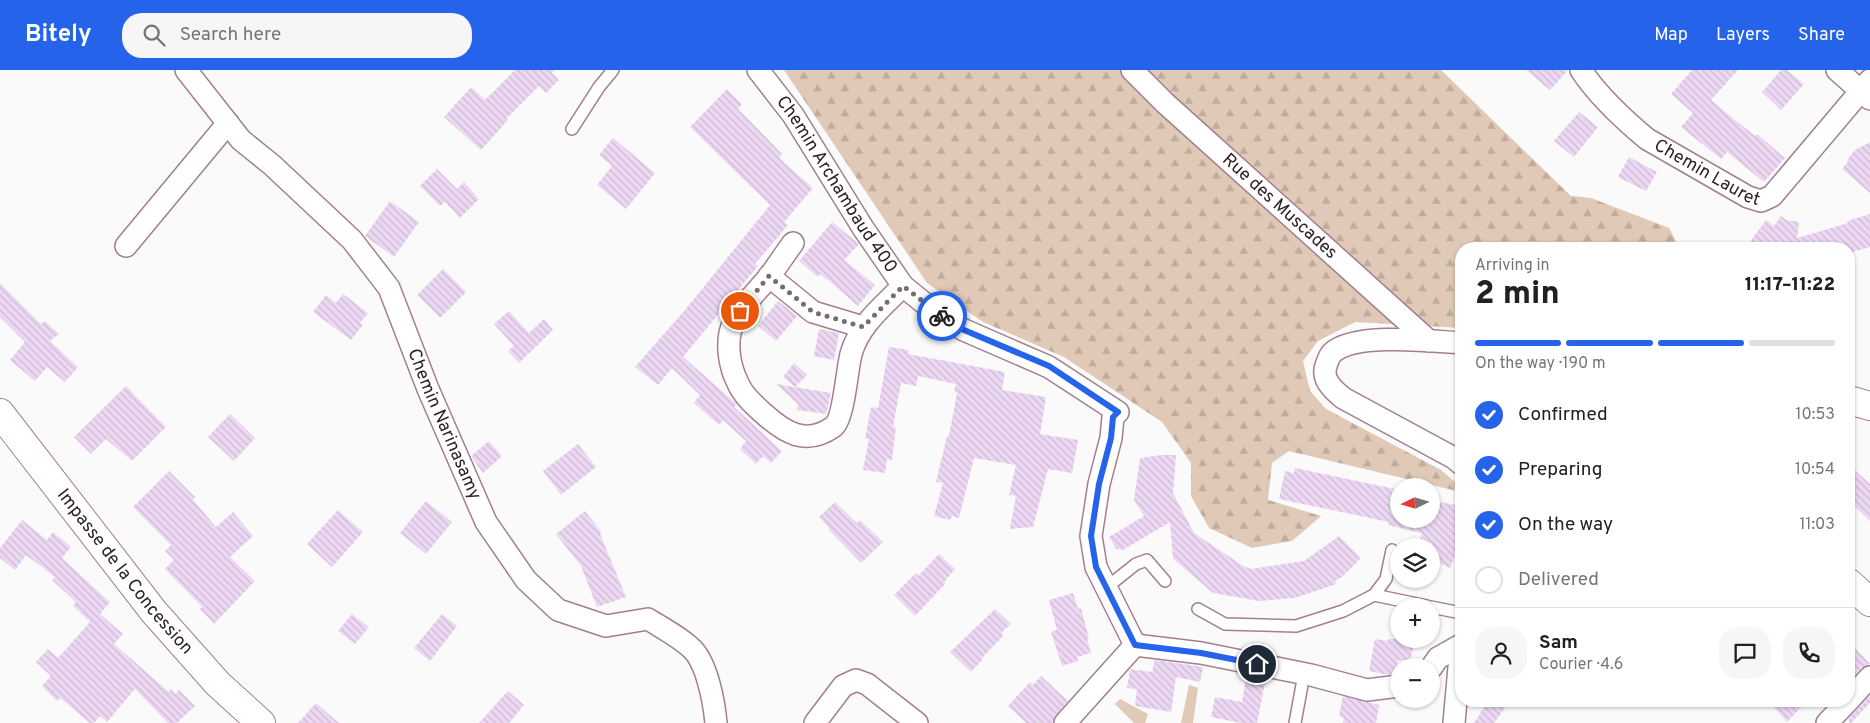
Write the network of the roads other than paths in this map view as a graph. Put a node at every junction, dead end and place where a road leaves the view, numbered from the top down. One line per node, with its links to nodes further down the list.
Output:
1 (186, 70): 8 (street, Chemin Narinasamy)
2 (613, 70): 9 (lane)
3 (758, 70): 13 (street, Chemin Archambaud 400)
4 (1132, 70): 15 (street, Rue des Muscades)
5 (1581, 70): 7 (street, Chemin Lauret)
6 (1837, 70): 7 (street)
7 (1867, 90)
8 (228, 123): 11 (street); 41 (street, Chemin Narinasamy)
9 (572, 129)
10 (793, 243): 12 (street)
11 (126, 246)
12 (769, 276): 14 (street); 14 (street)
13 (903, 286): 14 (street); 23 (street, Chemin Archambaud 400)
14 (863, 327)
15 (1430, 341): 16 (street); 20 (street)
16 (1455, 343)
17 (1855, 402): 18 (street)
18 (1870, 406)
19 (0, 413): 40 (street, Impasse de la Concession)
20 (1455, 459)
21 (1390, 560): 25 (lane)
22 (1165, 582): 23 (lane)
23 (1107, 587): 31 (street, Chemin Archambaud 400)
24 (1855, 588): 27 (street)
25 (1374, 595): 26 (lane); 28 (lane)
26 (1390, 598)
27 (1870, 602)
28 (1198, 609)
29 (1440, 609): 30 (lane)
30 (1455, 613)
31 (1135, 645): 34 (street); 44 (street)
32 (1455, 648): 33 (street)
33 (1438, 658)
34 (1304, 674): 36 (street); 45 (lane)
35 (1870, 677): 37 (street)
36 (1390, 687)
37 (1855, 693)
38 (1455, 707): 46 (street)
39 (1843, 707): 47 (street)
40 (261, 723)
41 (716, 723)
42 (815, 723): 43 (street)
43 (917, 723)
44 (1065, 723)
45 (1295, 723)
46 (1454, 723)
47 (1828, 723)

